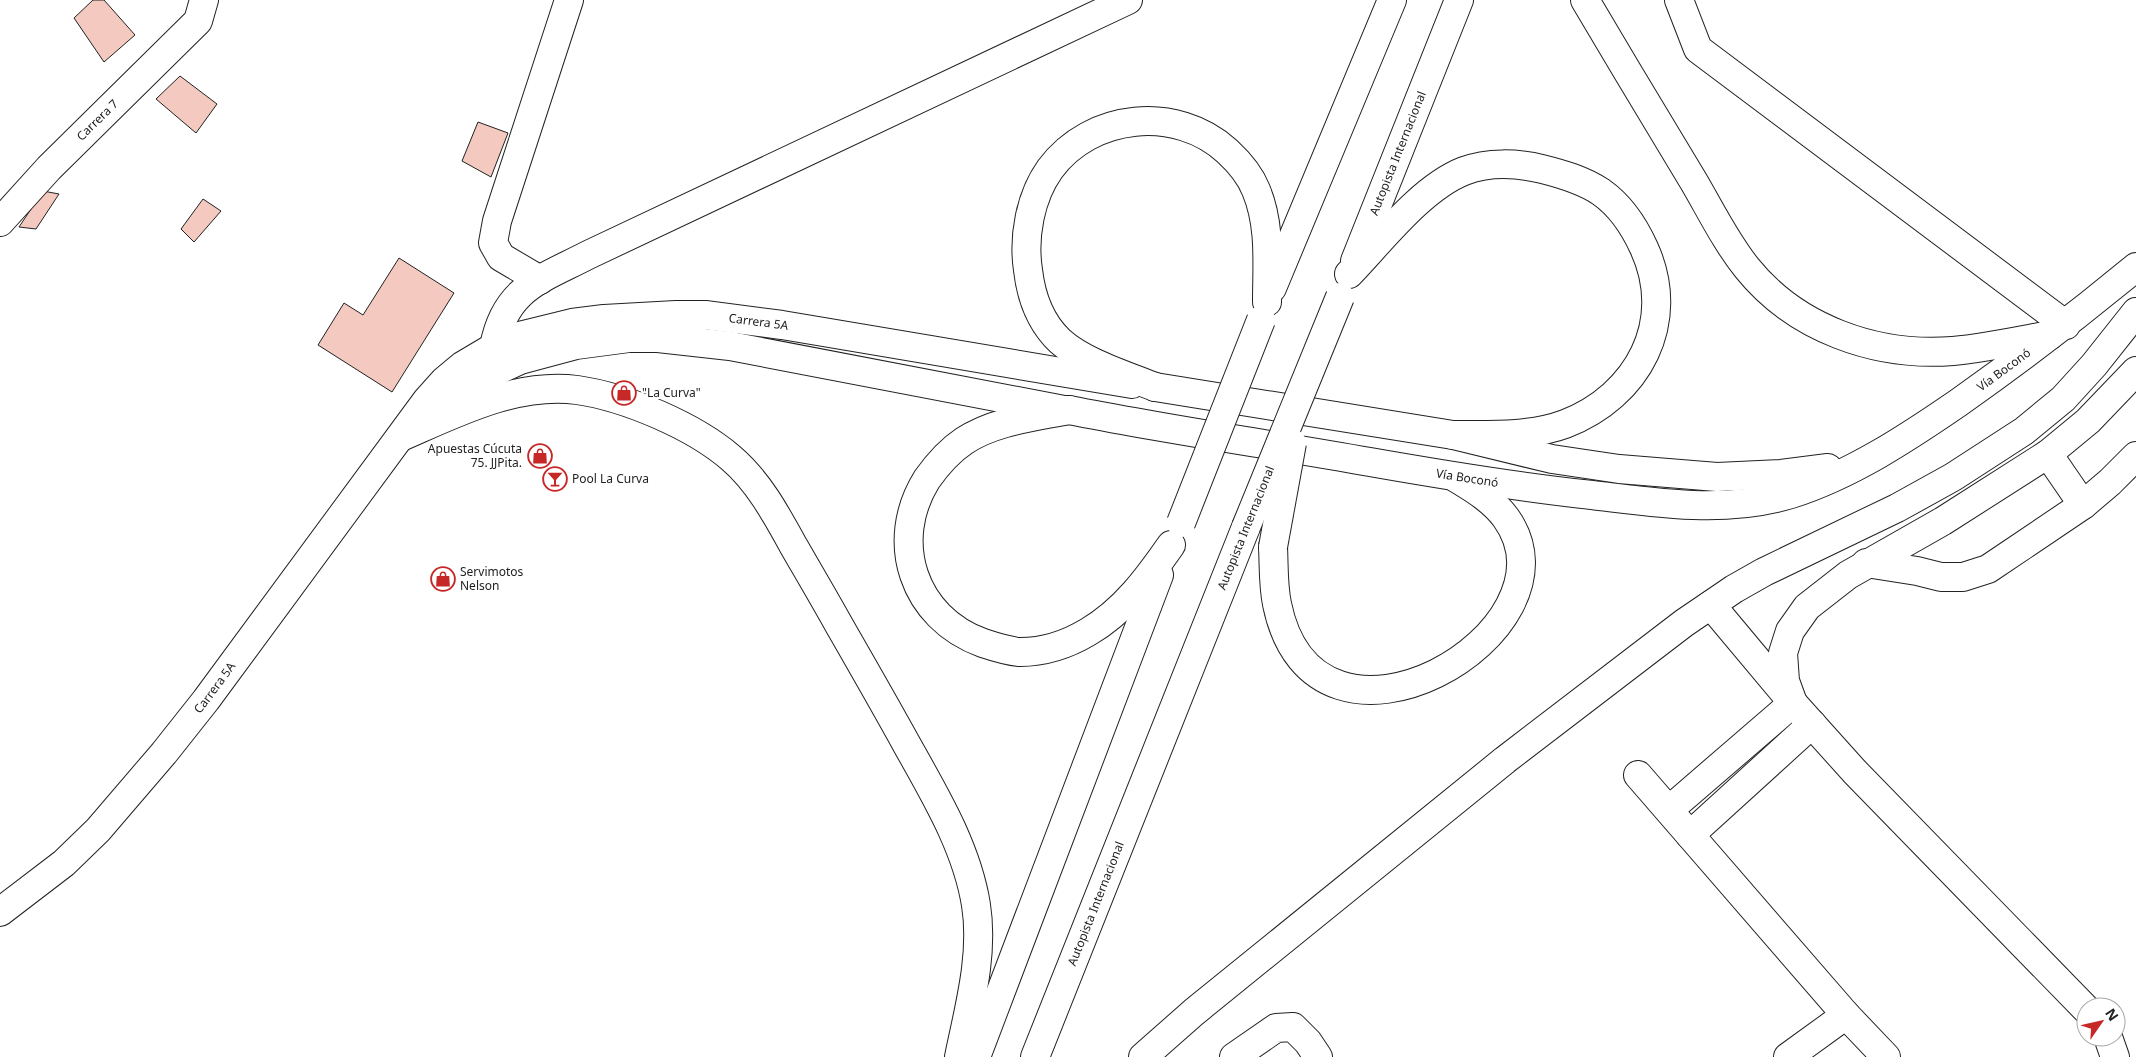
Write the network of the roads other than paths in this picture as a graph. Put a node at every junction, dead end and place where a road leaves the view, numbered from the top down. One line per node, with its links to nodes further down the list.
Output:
1 (569, 0): 10 (main road)
2 (1128, 0): 10 (main road)
3 (1392, 0): 12 (main road)
4 (1459, 0): 11 (main road, Autopista Internacional)
5 (1585, 0): 14 (main road)
6 (1679, 0): 14 (main road)
7 (201, 10): 8 (main road, Carrera 7)
8 (0, 222)
9 (2136, 267): 14 (main road, Vía Boconó)
10 (540, 280): 15 (main road)
11 (1344, 285): 18 (main road, Autopista Internacional, bridge); 20 (main road)
12 (1264, 311): 17 (main road); 27 (main road, bridge)
13 (2136, 312): 29 (main road)
14 (2058, 330): 24 (main road, Vía Boconó)
15 (494, 347): 17 (main road, Carrera 5A); 21 (main road, Carrera 5A)
16 (2136, 371): 22 (main road)
17 (1154, 387): 20 (main road, Vía Boconó)
18 (1302, 388): 25 (main road, bridge); 40 (main road, Autopista Internacional, bridge)
19 (1069, 410): 21 (main road, Carrera 5A); 25 (main road, Vía Boconó); 27 (main road)
20 (1452, 435): 24 (main road, Vía Boconó)
21 (401, 437): 35 (main road, Carrera 5A); 38 (main road)
22 (2048, 454): 26 (main road); 28 (main road)
23 (2136, 456): 26 (main road)
24 (1862, 463): 25 (main road, Vía Boconó)
25 (1456, 478)
26 (2083, 505): 28 (main road)
27 (1176, 534): 39 (main road)
28 (1866, 563): 30 (main road)
29 (1711, 605): 30 (main road); 41 (main road)
30 (1793, 704): 31 (main road); 33 (main road)
31 (1812, 724): 34 (main road); 36 (main road)
32 (1638, 775): 33 (main road)
33 (1669, 810): 34 (main road)
34 (1690, 835): 37 (main road)
35 (0, 912)
36 (2076, 999)
37 (1846, 1015): 44 (main road); 45 (main road)
38 (959, 1057)
39 (976, 1057)
40 (1035, 1057)
41 (1143, 1057)
42 (1234, 1057): 43 (main road)
43 (1318, 1057)
44 (1788, 1057)
45 (1886, 1057)

